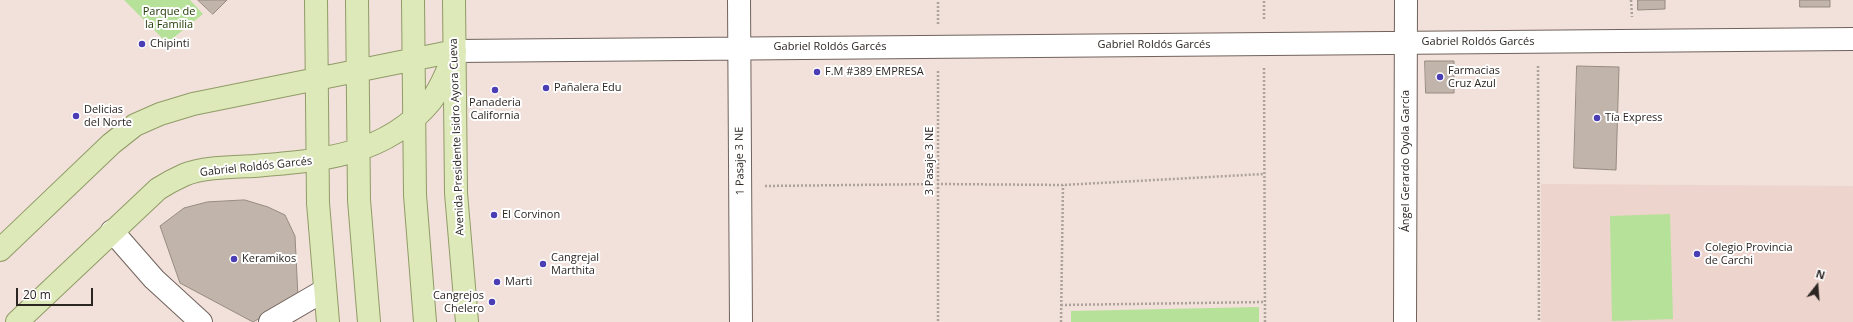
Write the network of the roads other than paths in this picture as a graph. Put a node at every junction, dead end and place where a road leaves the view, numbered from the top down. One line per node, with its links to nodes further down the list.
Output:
1 (316, 0): 13 (main road)
2 (357, 0): 12 (main road)
3 (413, 0): 11 (main road)
4 (454, 0): 10 (main road, Avenida Presidente Isidro Ayora Cueva)
5 (739, 0): 9 (street, 1 Pasaje 3 NE)
6 (1406, 0): 8 (street, Ángel Gerardo Oyola García)
7 (1853, 39): 8 (street, Gabriel Roldós Garcés)
8 (1406, 43): 9 (street, Gabriel Roldós Garcés); 28 (street, Ángel Gerardo Oyola García)
9 (739, 48): 10 (street, Gabriel Roldós Garcés); 27 (street, 1 Pasaje 3 NE)
10 (455, 52): 11 (main road, Gabriel Roldós Garcés); 14 (main road, Gabriel Roldós Garcés); 26 (main road, Avenida Presidente Isidro Ayora Cueva)
11 (412, 60): 12 (main road, Gabriel Roldós Garcés); 14 (main road)
12 (357, 72): 13 (main road, Gabriel Roldós Garcés); 15 (main road)
13 (316, 80): 16 (main road); 18 (main road, Gabriel Roldós Garcés)
14 (414, 118): 15 (main road, Gabriel Roldós Garcés); 25 (main road)
15 (359, 150): 16 (main road, Gabriel Roldós Garcés); 24 (main road)
16 (317, 160): 17 (main road, Gabriel Roldós Garcés); 19 (main road)
17 (112, 231): 20 (main road, Gabriel Roldós Garcés); 21 (street)
18 (0, 250)
19 (325, 290): 22 (street); 23 (main road)
20 (17, 322)
21 (201, 322)
22 (270, 322)
23 (328, 322)
24 (369, 322)
25 (425, 322)
26 (467, 322)
27 (741, 322)
28 (1405, 322)

